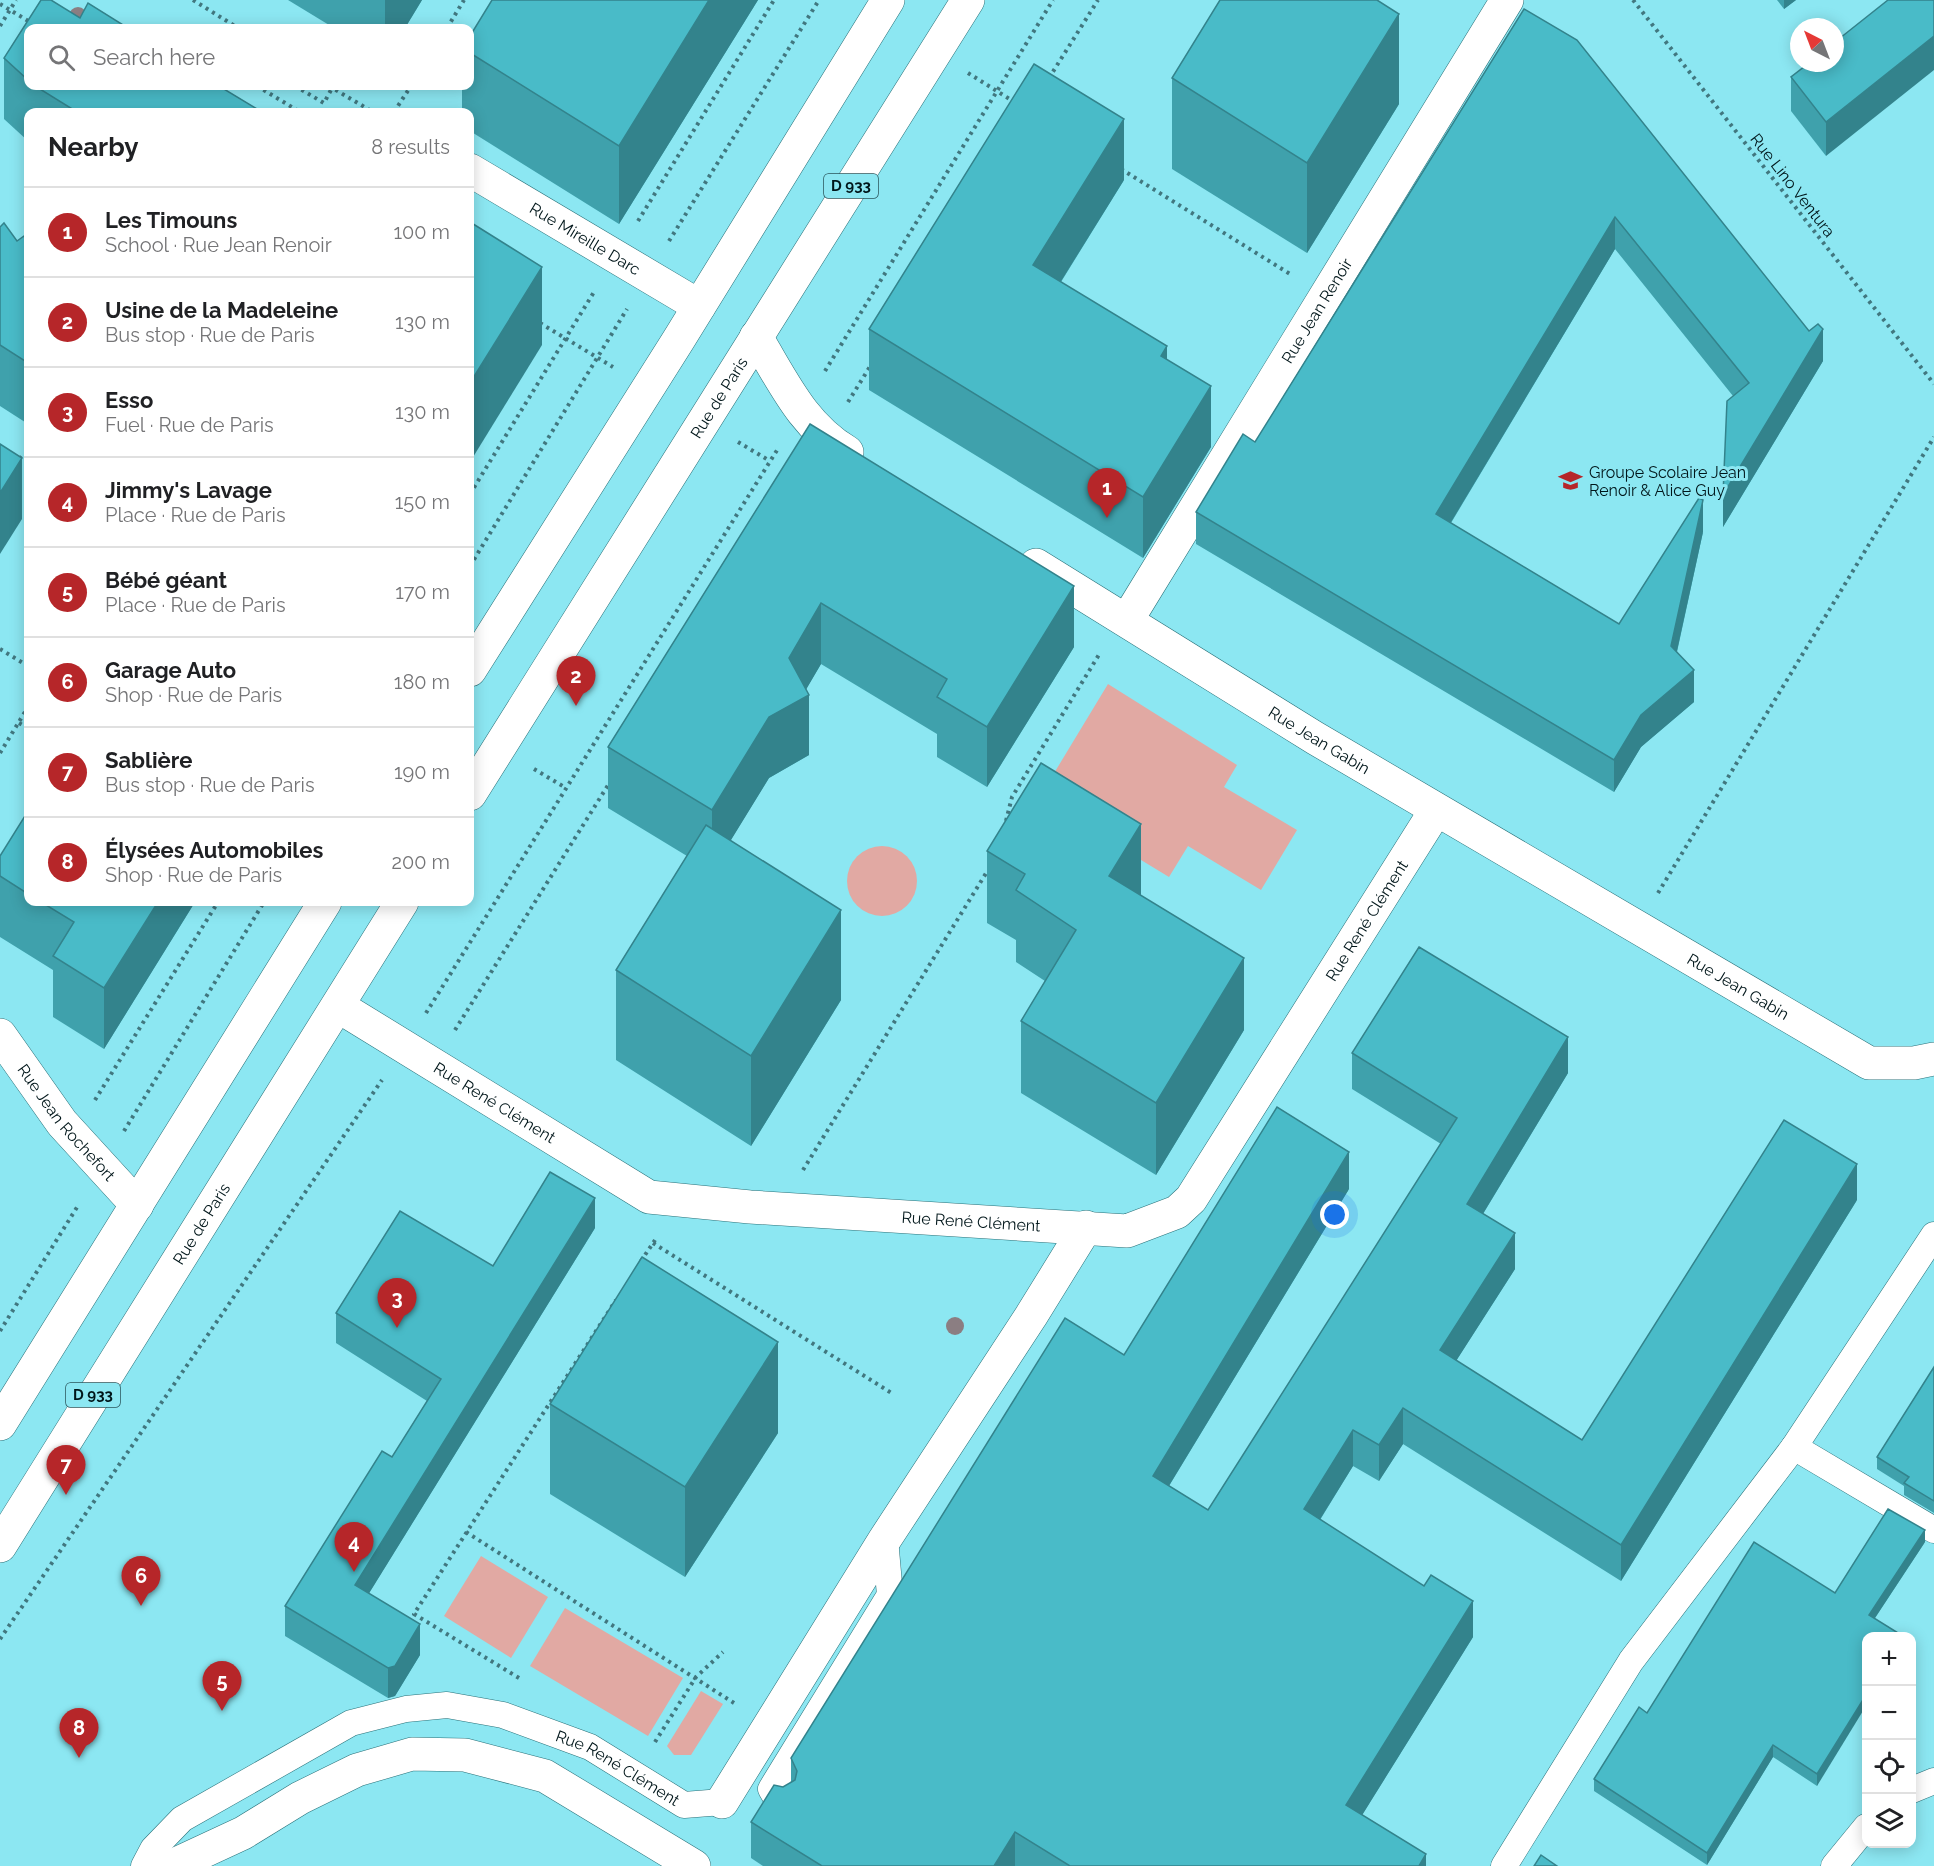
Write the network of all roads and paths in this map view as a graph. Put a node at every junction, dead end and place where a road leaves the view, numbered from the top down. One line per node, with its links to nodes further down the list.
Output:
1 (16, 0): 12 (path)
2 (193, 0): 14 (path)
3 (465, 0): 15 (path)
4 (819, 0): 31 (path)
5 (888, 0): 33 (street)
6 (968, 0): 17 (street, Rue de Paris / D 933)
7 (1053, 0): 24 (path)
8 (1098, 0): 18 (path)
9 (1507, 0): 32 (street, Rue Jean Renoir)
10 (1633, 0): 38 (path, Rue Lino Ventura)
11 (0, 4): 12 (path)
12 (10, 10): 13 (path); 16 (path)
13 (33, 24)
14 (232, 24)
15 (450, 24)
16 (0, 26)
17 (935, 52): 24 (path); 35 (street, Rue de Paris / D 933)
18 (1048, 81)
19 (264, 90): 26 (path)
20 (302, 90): 21 (path)
21 (330, 90)
22 (336, 90): 27 (path)
23 (408, 90): 28 (path)
24 (998, 92): 25 (path); 39 (path)
25 (1021, 106)
26 (293, 108)
27 (366, 108)
28 (397, 108)
29 (1118, 167): 32 (path)
30 (474, 172): 31 (street, Rue Mireille Darc)
31 (647, 275): 33 (street, Rue Mireille Darc); 36 (path)
32 (1326, 296): 47 (street, Rue Jean Renoir)
33 (699, 306): 50 (street)
34 (537, 321): 36 (path)
35 (756, 337): 39 (street); 56 (street, Rue de Paris / D 933)
36 (597, 357): 46 (path)
37 (874, 360): 41 (path)
38 (1934, 384)
39 (801, 410): 41 (street); 67 (path)
40 (1934, 437): 64 (path)
41 (825, 439): 44 (street)
42 (9, 451): 43 (path)
43 (24, 460)
44 (877, 470)
45 (1010, 549): 47 (street, Rue Jean Gabin)
46 (474, 559)
47 (1127, 620): 57 (street, Rue Jean Gabin); 58 (path)
48 (0, 649): 49 (path)
49 (24, 664)
50 (474, 664)
51 (24, 714): 52 (path)
52 (19, 723): 53 (path); 54 (path)
53 (24, 726)
54 (0, 753)
55 (611, 781): 69 (path)
56 (474, 788)
57 (1436, 810): 64 (street, Rue Jean Gabin); 75 (street, Rue René Clément)
58 (1004, 831)
59 (992, 864): 72 (path)
60 (216, 906): 70 (path)
61 (262, 906): 71 (path)
62 (323, 906): 74 (street)
63 (400, 906): 65 (street, Rue de Paris / D 933)
64 (1638, 927): 68 (street, Rue Jean Gabin)
65 (338, 1006): 67 (street, Rue René Clément); 87 (street, Rue de Paris / D 933)
66 (0, 1035): 70 (street, Rue Jean Rochefort)
67 (405, 1047): 69 (street, Rue René Clément); 88 (path)
68 (1934, 1059)
69 (434, 1064): 73 (street, Rue René Clément)
70 (73, 1136): 71 (street, Rue Jean Rochefort)
71 (102, 1167): 74 (street, Rue Jean Rochefort); 80 (path)
72 (791, 1170)
73 (681, 1200): 75 (street, Rue René Clément); 77 (path)
74 (137, 1205): 82 (street)
75 (1086, 1227): 86 (street, Rue René Clément)
76 (1934, 1235): 83 (lane)
77 (652, 1243): 78 (path); 81 (path)
78 (640, 1263)
79 (620, 1293): 85 (path)
80 (0, 1331)
81 (893, 1394)
82 (0, 1424)
83 (1794, 1447): 84 (lane); 104 (lane)
84 (1934, 1530)
85 (466, 1532): 90 (path); 91 (path)
86 (885, 1539): 96 (street, Rue René Clément); 97 (lane)
87 (0, 1546)
88 (0, 1639)
89 (723, 1652): 90 (path)
90 (696, 1677): 92 (path); 93 (path)
91 (525, 1682)
92 (729, 1710)
93 (653, 1746)
94 (1934, 1781): 95 (lane)
95 (1916, 1788)
96 (722, 1802): 100 (lane, Rue René Clément)
97 (782, 1808)
98 (1862, 1832): 105 (lane)
99 (243, 1833): 101 (street); 102 (street); 103 (street)
100 (144, 1866)
101 (172, 1866)
102 (223, 1866)
103 (694, 1866)
104 (1504, 1866)
105 (1834, 1866)

